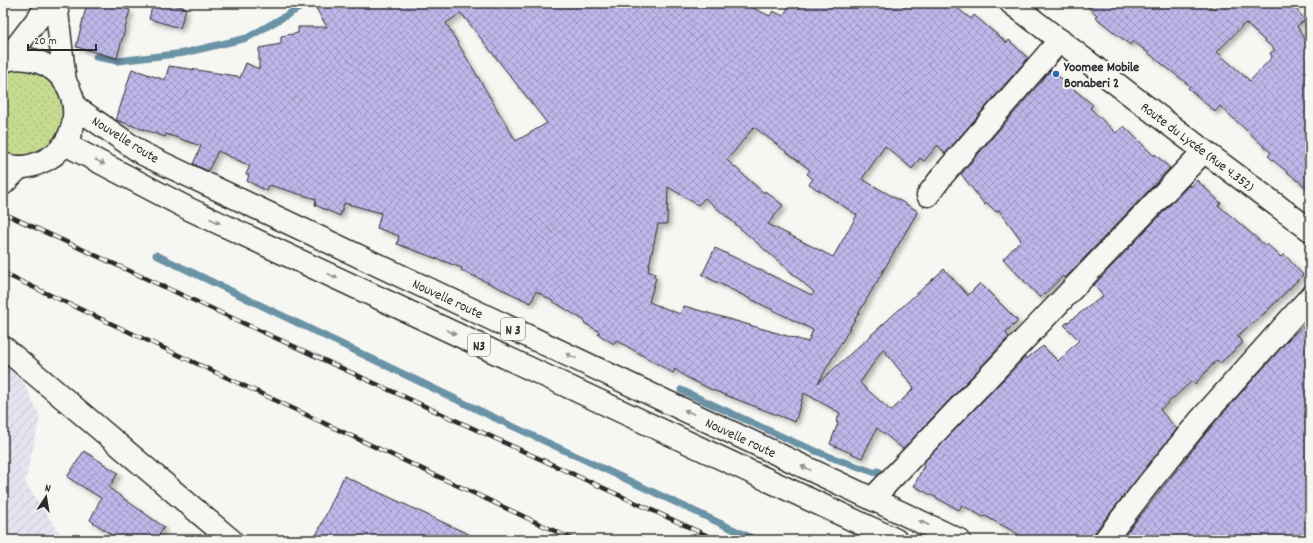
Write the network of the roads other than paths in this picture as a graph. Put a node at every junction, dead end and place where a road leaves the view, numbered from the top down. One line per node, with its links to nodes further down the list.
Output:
1 (50, 3): 5 (main road)
2 (56, 3): 6 (main road)
3 (1011, 3): 4 (main road, Route du Lycée (Rue 4.352))
4 (1060, 40): 9 (main road, Route du Lycée (Rue 4.352)); 12 (main road)
5 (5, 60): 6 (main road)
6 (65, 82): 7 (main road)
7 (74, 106): 8 (main road); 16 (main road, Nouvelle route / N 3, one-way to 7)
8 (65, 144): 10 (main road); 18 (main road, Nouvelle route / N3, one-way to 18)
9 (1204, 151): 13 (main road, Route du Lycée (Rue 4.352)); 16 (main road)
10 (11, 166): 11 (main road)
11 (3, 184)
12 (928, 195)
13 (1310, 230)
14 (1310, 297): 20 (main road)
15 (3, 347): 17 (main road)
16 (872, 499): 19 (main road, Nouvelle route / N 3, one-way to 16)
17 (231, 540)
18 (896, 540)
19 (959, 540)
20 (1105, 540)

